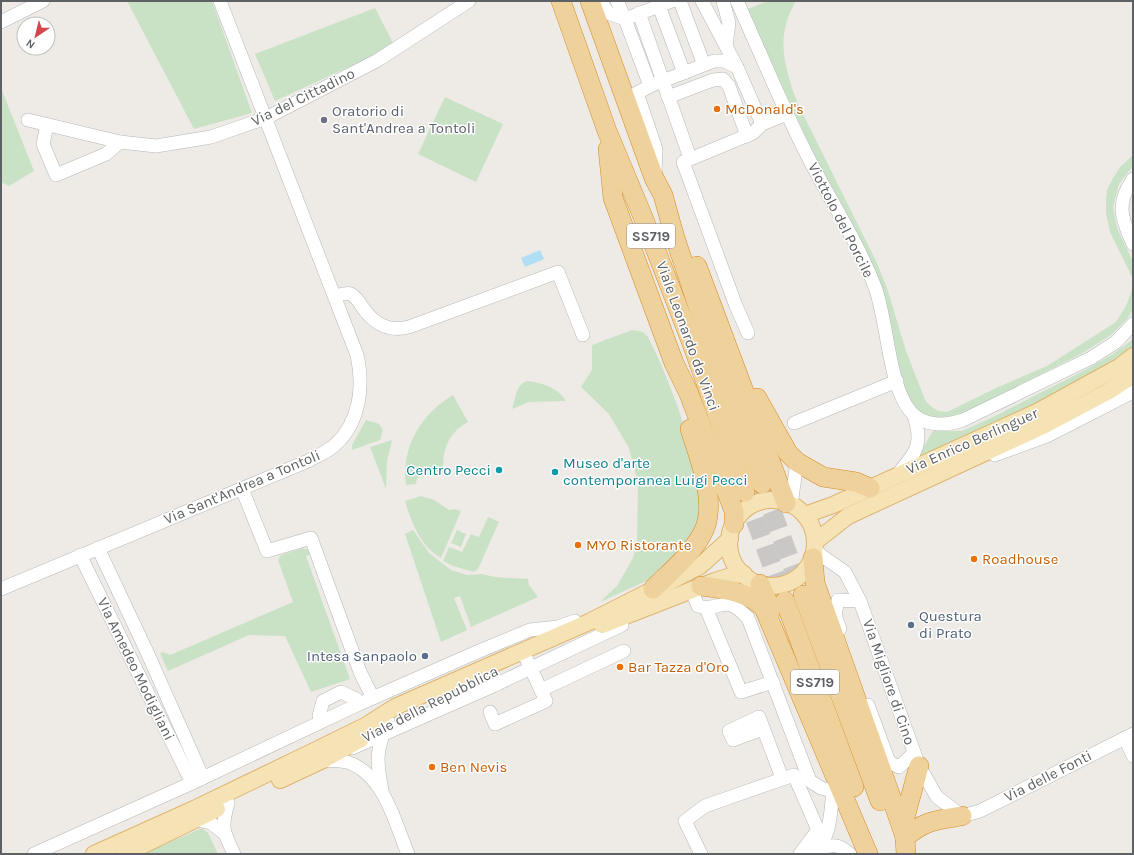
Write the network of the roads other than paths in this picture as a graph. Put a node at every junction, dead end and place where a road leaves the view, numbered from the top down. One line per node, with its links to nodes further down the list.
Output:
1 (43, 1): 16 (street)
2 (220, 1): 24 (street, Via Sant'Andrea a Tontoli)
3 (469, 1): 24 (street, Via del Cittadino)
4 (561, 1): 28 (highway, Viale Leonardo da Vinci / SS719)
5 (590, 1): 32 (highway, Viale Leonardo da Vinci / SS719)
6 (601, 1): 15 (street)
7 (617, 1): 15 (street)
8 (672, 1): 13 (street)
9 (680, 1): 18 (street)
10 (702, 1): 17 (street)
11 (723, 1): 17 (street)
12 (737, 1): 23 (street, Viottolo del Porcile)
13 (659, 6): 14 (street); 20 (street)
14 (639, 13): 15 (street); 21 (street)
15 (624, 19): 21 (street)
16 (1, 22)
17 (726, 45): 19 (street)
18 (704, 65): 19 (street); 20 (street)
19 (737, 67): 26 (street)
20 (684, 73): 21 (street)
21 (656, 83): 22 (street); 32 (street)
22 (668, 97): 29 (street); 31 (street)
23 (788, 114): 26 (street); 44 (street, Viottolo del Porcile)
24 (266, 118): 30 (street, Via del Cittadino); 36 (street, Via Sant'Andrea a Tontoli)
25 (28, 120): 27 (street, Via del Cittadino)
26 (762, 124): 29 (street)
27 (47, 125): 30 (street, Via del Cittadino); 30 (street)
28 (607, 131): 42 (highway); 54 (highway, Viale Leonardo da Vinci / SS719)
29 (747, 136): 31 (street)
30 (120, 142)
31 (690, 158): 39 (street)
32 (654, 178): 34 (highway, Viale Leonardo da Vinci / SS719)
33 (1133, 179): 35 (street)
34 (663, 195): 37 (highway); 51 (highway, Viale Leonardo da Vinci / SS719)
35 (1133, 244)
36 (335, 296): 40 (street); 52 (street, Via Sant'Andrea a Tontoli)
37 (713, 306): 48 (highway); 55 (highway)
38 (1133, 324): 46 (street)
39 (748, 333)
40 (583, 335)
41 (1133, 356): 50 (main road, Via Enrico Berlinguer)
42 (675, 365): 57 (highway); 67 (highway)
43 (1133, 375): 49 (main road, Via Enrico Berlinguer)
44 (897, 381): 46 (street, Viottolo del Porcile); 47 (street)
45 (1133, 392): 49 (street)
46 (914, 416): 50 (street)
47 (794, 423)
48 (797, 462): 53 (highway); 55 (street)
49 (950, 470): 59 (main road, Via Enrico Berlinguer)
50 (897, 475): 53 (main road, Via Enrico Berlinguer)
51 (762, 484)
52 (242, 488): 58 (street, Via Sant'Andrea a Tontoli); 77 (street)
53 (870, 488): 56 (main road, Via Enrico Berlinguer)
54 (745, 492)
55 (789, 504): 56 (main road); 57 (main road)
56 (805, 515): 59 (main road)
57 (732, 532): 61 (main road); 67 (main road, Viale della Repubblica)
58 (98, 548): 60 (street, Via Sant'Andrea a Tontoli); 62 (street, Via Amedeo Modigliani)
59 (814, 549): 63 (main road); 70 (street, Via Migliore di Cino); 95 (highway)
60 (80, 555): 65 (street, Via Sant'Andrea a Tontoli); 66 (street, Via Amedeo Modigliani)
61 (744, 574): 63 (main road); 64 (main road, Viale della Repubblica)
62 (113, 582): 66 (street); 88 (street, Via Amedeo Modigliani)
63 (760, 584): 72 (highway)
64 (696, 588): 71 (street); 72 (highway); 74 (main road, Viale della Repubblica)
65 (1, 589)
66 (97, 590): 88 (street, Via Amedeo Modigliani)
67 (645, 592): 77 (street, Viale della Repubblica); 98 (main road, Viale della Repubblica)
68 (803, 594): 95 (highway, SS719)
69 (785, 601): 106 (highway, SS719)
70 (860, 601): 86 (street, Via Migliore di Cino); 86 (street)
71 (706, 608): 75 (street); 75 (street)
72 (773, 626): 89 (highway)
73 (624, 651): 76 (street)
74 (528, 662): 76 (street); 81 (main road, Viale della Repubblica)
75 (773, 682): 89 (street)
76 (541, 690): 79 (street)
77 (373, 698): 78 (street, Viale della Repubblica)
78 (359, 704): 80 (street, Viale della Repubblica); 80 (street)
79 (490, 712)
80 (322, 721): 88 (street, Viale della Repubblica)
81 (385, 728): 85 (main road, Viale della Repubblica); 90 (street)
82 (763, 729): 87 (street)
83 (1129, 736): 84 (street); 92 (street, Via delle Fonti)
84 (1133, 756)
85 (323, 760): 90 (street); 91 (main road, Viale della Repubblica)
86 (916, 760): 92 (street, Via Migliore di Cino); 95 (highway)
87 (782, 778): 102 (street); 103 (street)
88 (197, 780): 97 (street, Viale della Repubblica)
89 (836, 788): 96 (street); 105 (highway)
90 (382, 792): 101 (street)
91 (228, 803): 93 (main road, Viale della Repubblica); 94 (street)
92 (962, 816): 95 (highway)
93 (198, 820): 94 (street); 99 (main road, Viale della Repubblica)
94 (224, 832): 100 (street)
95 (904, 844)
96 (815, 851): 104 (street)
97 (34, 854)
98 (94, 854)
99 (125, 854)
100 (234, 854)
101 (408, 854)
102 (701, 854)
103 (800, 854)
104 (850, 854)
105 (868, 854)
106 (875, 854)

